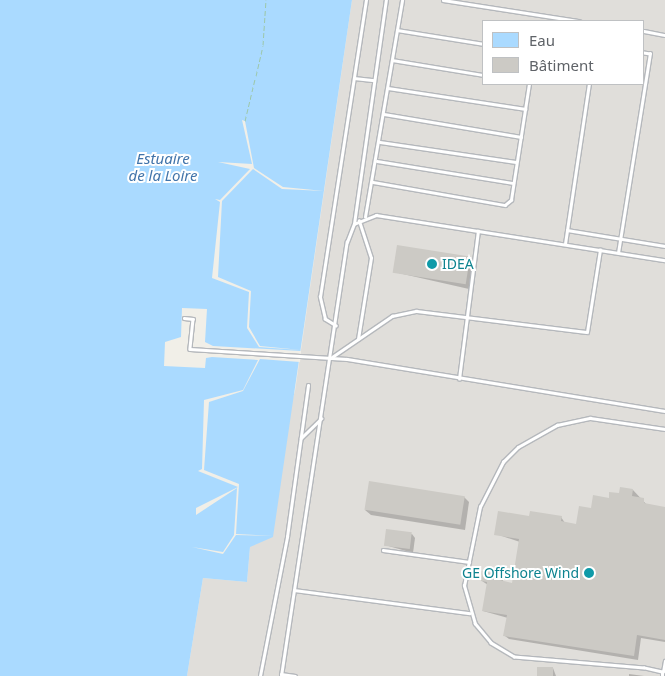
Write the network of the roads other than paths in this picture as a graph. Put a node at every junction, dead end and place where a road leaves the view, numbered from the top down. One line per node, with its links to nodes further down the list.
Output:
1 (366, 0): 13 (lane)
2 (386, 0): 14 (lane)
3 (402, 0): 6 (lane)
4 (443, 0): 5 (lane)
5 (573, 20)
6 (397, 30): 9 (lane); 11 (lane)
7 (645, 31): 8 (lane)
8 (665, 35)
9 (482, 44)
10 (645, 53): 31 (lane)
11 (392, 60): 12 (lane); 17 (lane)
12 (482, 75)
13 (354, 78): 14 (lane); 39 (lane)
14 (374, 80): 28 (lane)
15 (529, 85): 18 (lane)
16 (590, 85): 29 (lane)
17 (388, 88): 18 (lane); 19 (lane)
18 (525, 109): 20 (lane)
19 (384, 114): 20 (lane); 21 (lane)
20 (521, 137): 23 (lane)
21 (380, 142): 22 (lane); 23 (lane)
22 (376, 161): 24 (lane); 25 (lane)
23 (517, 162): 25 (lane)
24 (373, 182): 25 (lane); 26 (lane)
25 (513, 183)
26 (365, 217): 27 (lane); 30 (lane)
27 (359, 221): 28 (lane); 40 (lane)
28 (354, 224): 39 (lane)
29 (567, 230): 31 (lane); 32 (lane)
30 (478, 231): 32 (lane); 37 (lane)
31 (621, 239): 33 (lane); 35 (lane)
32 (565, 244): 34 (lane)
33 (665, 246)
34 (600, 250): 35 (lane); 37 (lane)
35 (618, 253): 36 (lane)
36 (665, 260)
37 (467, 316): 40 (lane); 42 (lane)
38 (184, 318): 41 (lane)
39 (336, 326): 41 (lane)
40 (358, 339): 41 (lane)
41 (331, 358): 42 (lane); 45 (lane)
42 (459, 379): 44 (lane)
43 (308, 385): 47 (lane)
44 (665, 411)
45 (321, 419): 47 (lane); 50 (lane)
46 (665, 429): 49 (lane)
47 (300, 439): 55 (lane)
48 (383, 550): 49 (lane)
49 (469, 562): 51 (lane)
50 (294, 590): 51 (lane); 54 (lane)
51 (469, 613): 53 (lane)
52 (665, 661): 53 (lane)
53 (662, 674)
54 (281, 675): 56 (lane)
55 (260, 676)
56 (295, 676)

